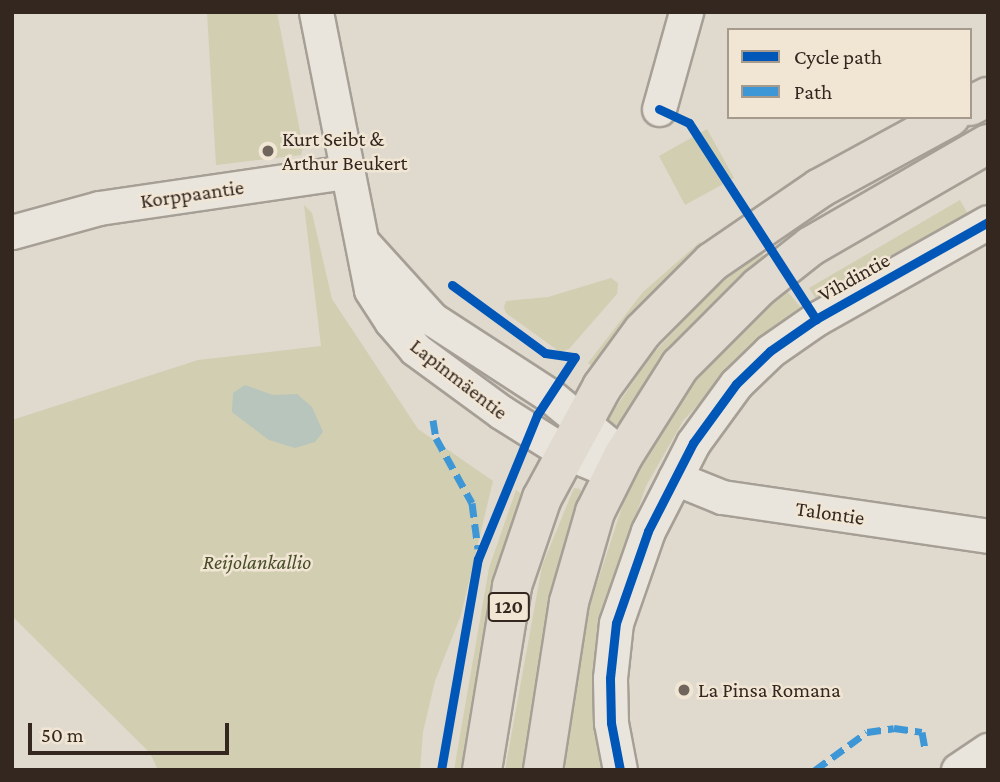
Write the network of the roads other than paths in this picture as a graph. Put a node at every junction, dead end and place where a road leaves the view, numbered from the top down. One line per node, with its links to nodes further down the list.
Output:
1 (316, 12): 8 (street, Lapinmäentie)
2 (686, 12): 5 (street)
3 (988, 97): 4 (main road)
4 (972, 105)
5 (659, 109)
6 (946, 119): 11 (main road, 120)
7 (988, 145): 12 (main road)
8 (347, 173): 10 (street, Korppaantie); 11 (street, Lapinmäentie)
9 (988, 222): 13 (street, Vihdintie)
10 (12, 232)
11 (572, 436): 12 (street, Lapinmäentie); 16 (main road, 120)
12 (618, 464): 17 (main road)
13 (675, 478): 14 (street, Talontie); 18 (street, Vihdintie)
14 (988, 536)
15 (988, 750): 19 (street)
16 (482, 770)
17 (543, 770)
18 (620, 770)
19 (958, 770)

